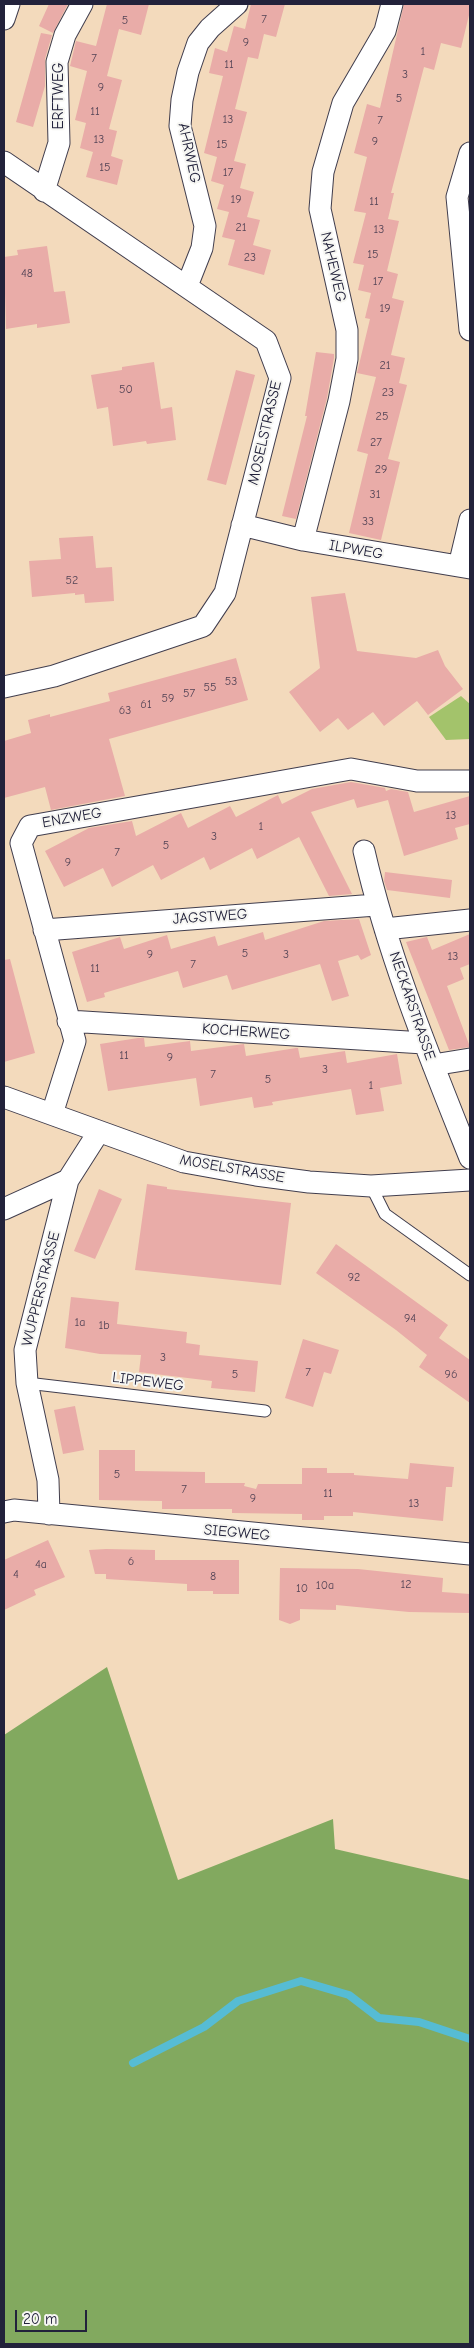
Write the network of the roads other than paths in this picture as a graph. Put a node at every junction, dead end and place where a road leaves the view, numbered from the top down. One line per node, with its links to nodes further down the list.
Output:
1 (9, 4): 5 (street)
2 (82, 4): 8 (street, ERFTWEG)
3 (237, 4): 9 (street, AHRWEG)
4 (392, 4): 13 (street, NAHEWEG)
5 (4, 19)
6 (470, 153): 10 (street)
7 (4, 162): 8 (street, MOSELSTRASSE)
8 (44, 191): 9 (street, MOSELSTRASSE)
9 (188, 286): 12 (street, MOSELSTRASSE)
10 (470, 330)
11 (470, 520): 14 (street)
12 (242, 525): 13 (street, ILPWEG); 15 (street, MOSELSTRASSE)
13 (303, 540): 14 (street, ILPWEG)
14 (465, 567)
15 (4, 687)
16 (470, 780): 21 (street, ENZWEG)
17 (364, 851): 18 (street, NECKARSTRASSE)
18 (376, 905): 20 (street, NECKARSTRASSE); 21 (street, JAGSTWEG)
19 (470, 920): 20 (street)
20 (385, 929): 23 (street, NECKARSTRASSE)
21 (44, 930): 22 (street, ENZWEG)
22 (68, 1021): 23 (street, KOCHERWEG); 27 (street, ENZWEG)
23 (424, 1043): 25 (street, NECKARSTRASSE)
24 (470, 1059): 25 (street)
25 (433, 1065): 29 (street, NECKARSTRASSE)
26 (4, 1097): 27 (street, MOSELSTRASSE)
27 (52, 1114): 28 (street, MOSELSTRASSE)
28 (98, 1132): 30 (street, WUPPERSTRASSE); 32 (street, MOSELSTRASSE)
29 (470, 1158)
30 (68, 1180): 33 (street); 35 (street, WUPPERSTRASSE)
31 (470, 1180): 32 (street, MOSELSTRASSE)
32 (370, 1186): 34 (lane)
33 (4, 1209)
34 (470, 1275)
35 (27, 1383): 36 (lane, LIPPEWEG); 38 (street, WUPPERSTRASSE)
36 (266, 1411)
37 (4, 1512): 38 (street, SIEGWEG)
38 (49, 1514): 39 (street, SIEGWEG)
39 (470, 1554)

